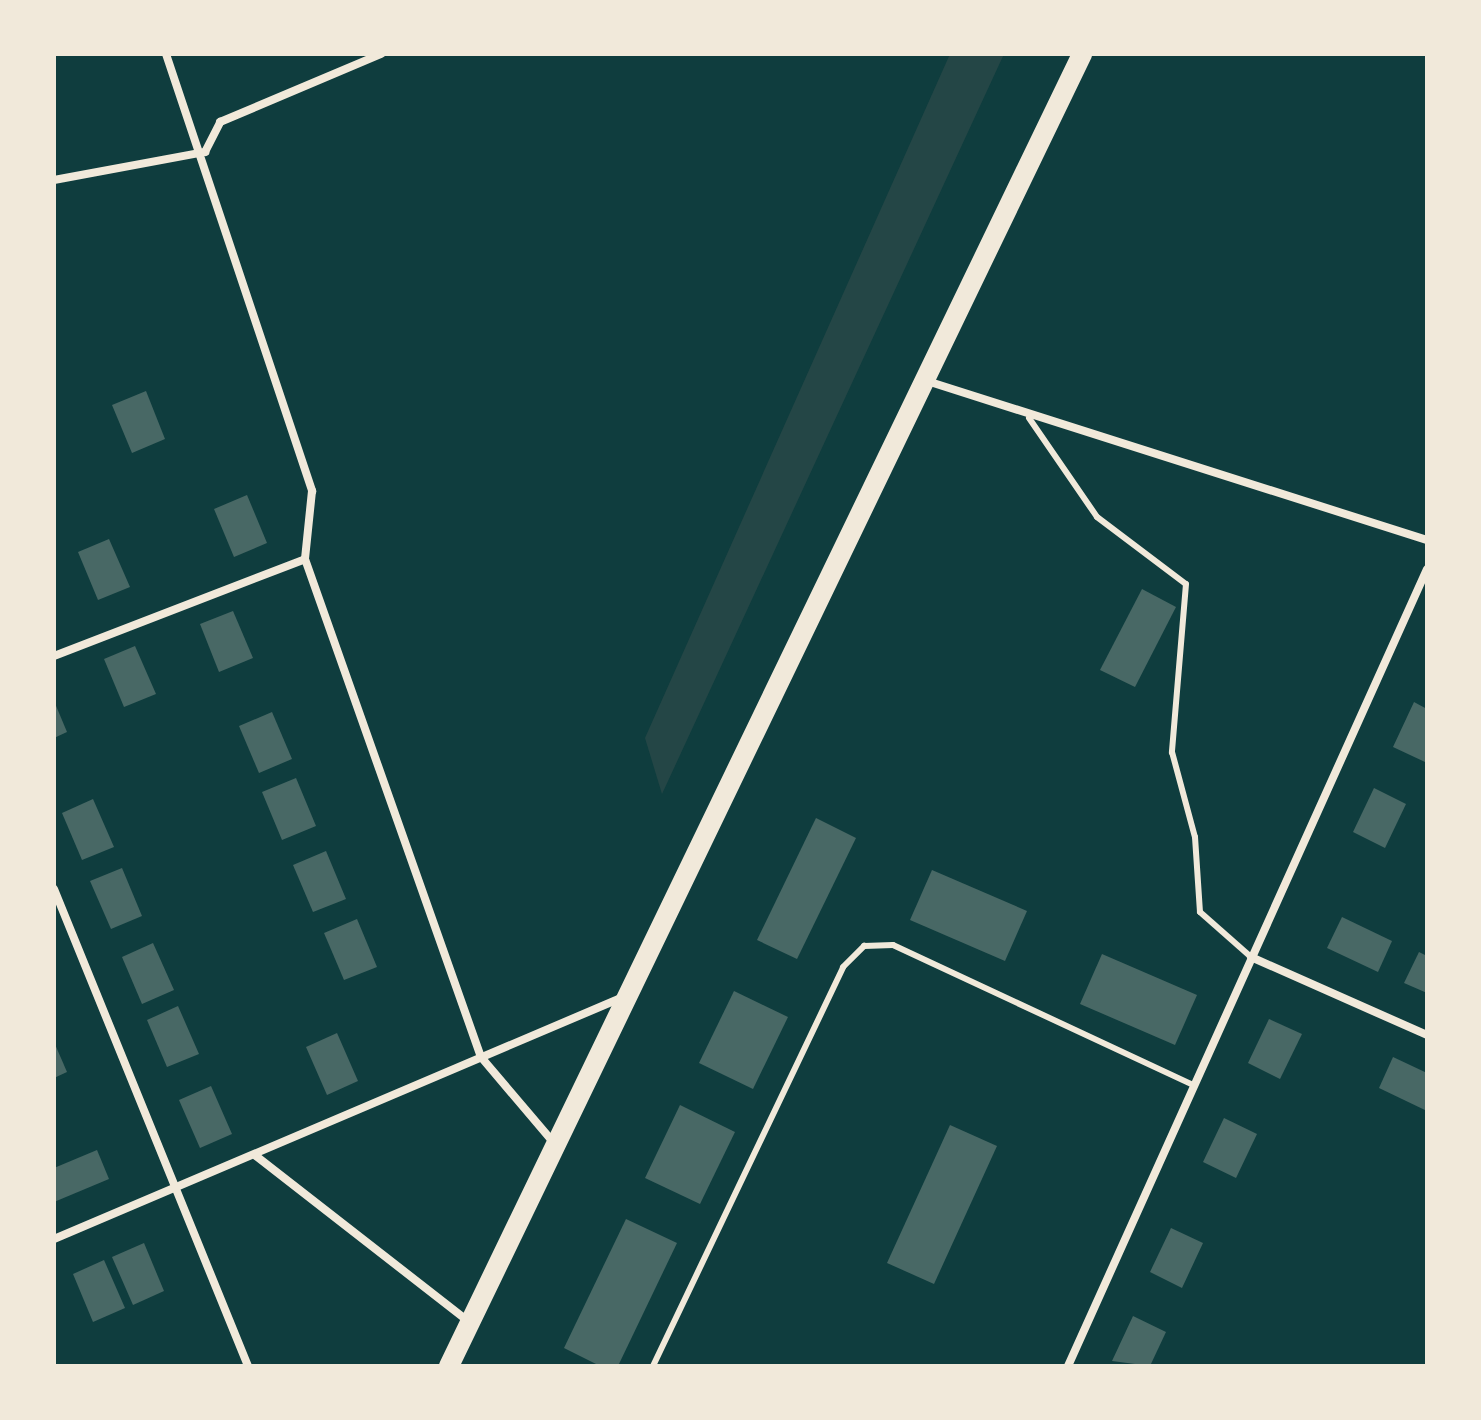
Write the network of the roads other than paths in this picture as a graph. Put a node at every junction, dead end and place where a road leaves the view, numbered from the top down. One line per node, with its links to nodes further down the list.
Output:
1 (166, 54): 4 (street)
2 (381, 54): 4 (street)
3 (1082, 54): 6 (main road)
4 (205, 152): 5 (street); 9 (street)
5 (54, 180)
6 (926, 381): 7 (street); 14 (main road)
7 (1029, 418): 8 (street); 13 (lane)
8 (1427, 540)
9 (305, 559): 11 (street); 16 (street)
10 (1427, 569): 13 (street)
11 (54, 656)
12 (54, 889): 20 (street)
13 (1251, 957): 15 (street); 17 (street)
14 (630, 995): 16 (street); 18 (main road)
15 (1427, 1035)
16 (481, 1057): 18 (street); 19 (street)
17 (1193, 1085): 25 (lane); 26 (street)
18 (555, 1143): 22 (main road)
19 (256, 1156): 20 (street); 22 (street)
20 (178, 1190): 21 (street); 23 (street)
21 (54, 1239)
22 (469, 1323): 24 (main road)
23 (248, 1366)
24 (449, 1366)
25 (653, 1366)
26 (1068, 1366)

